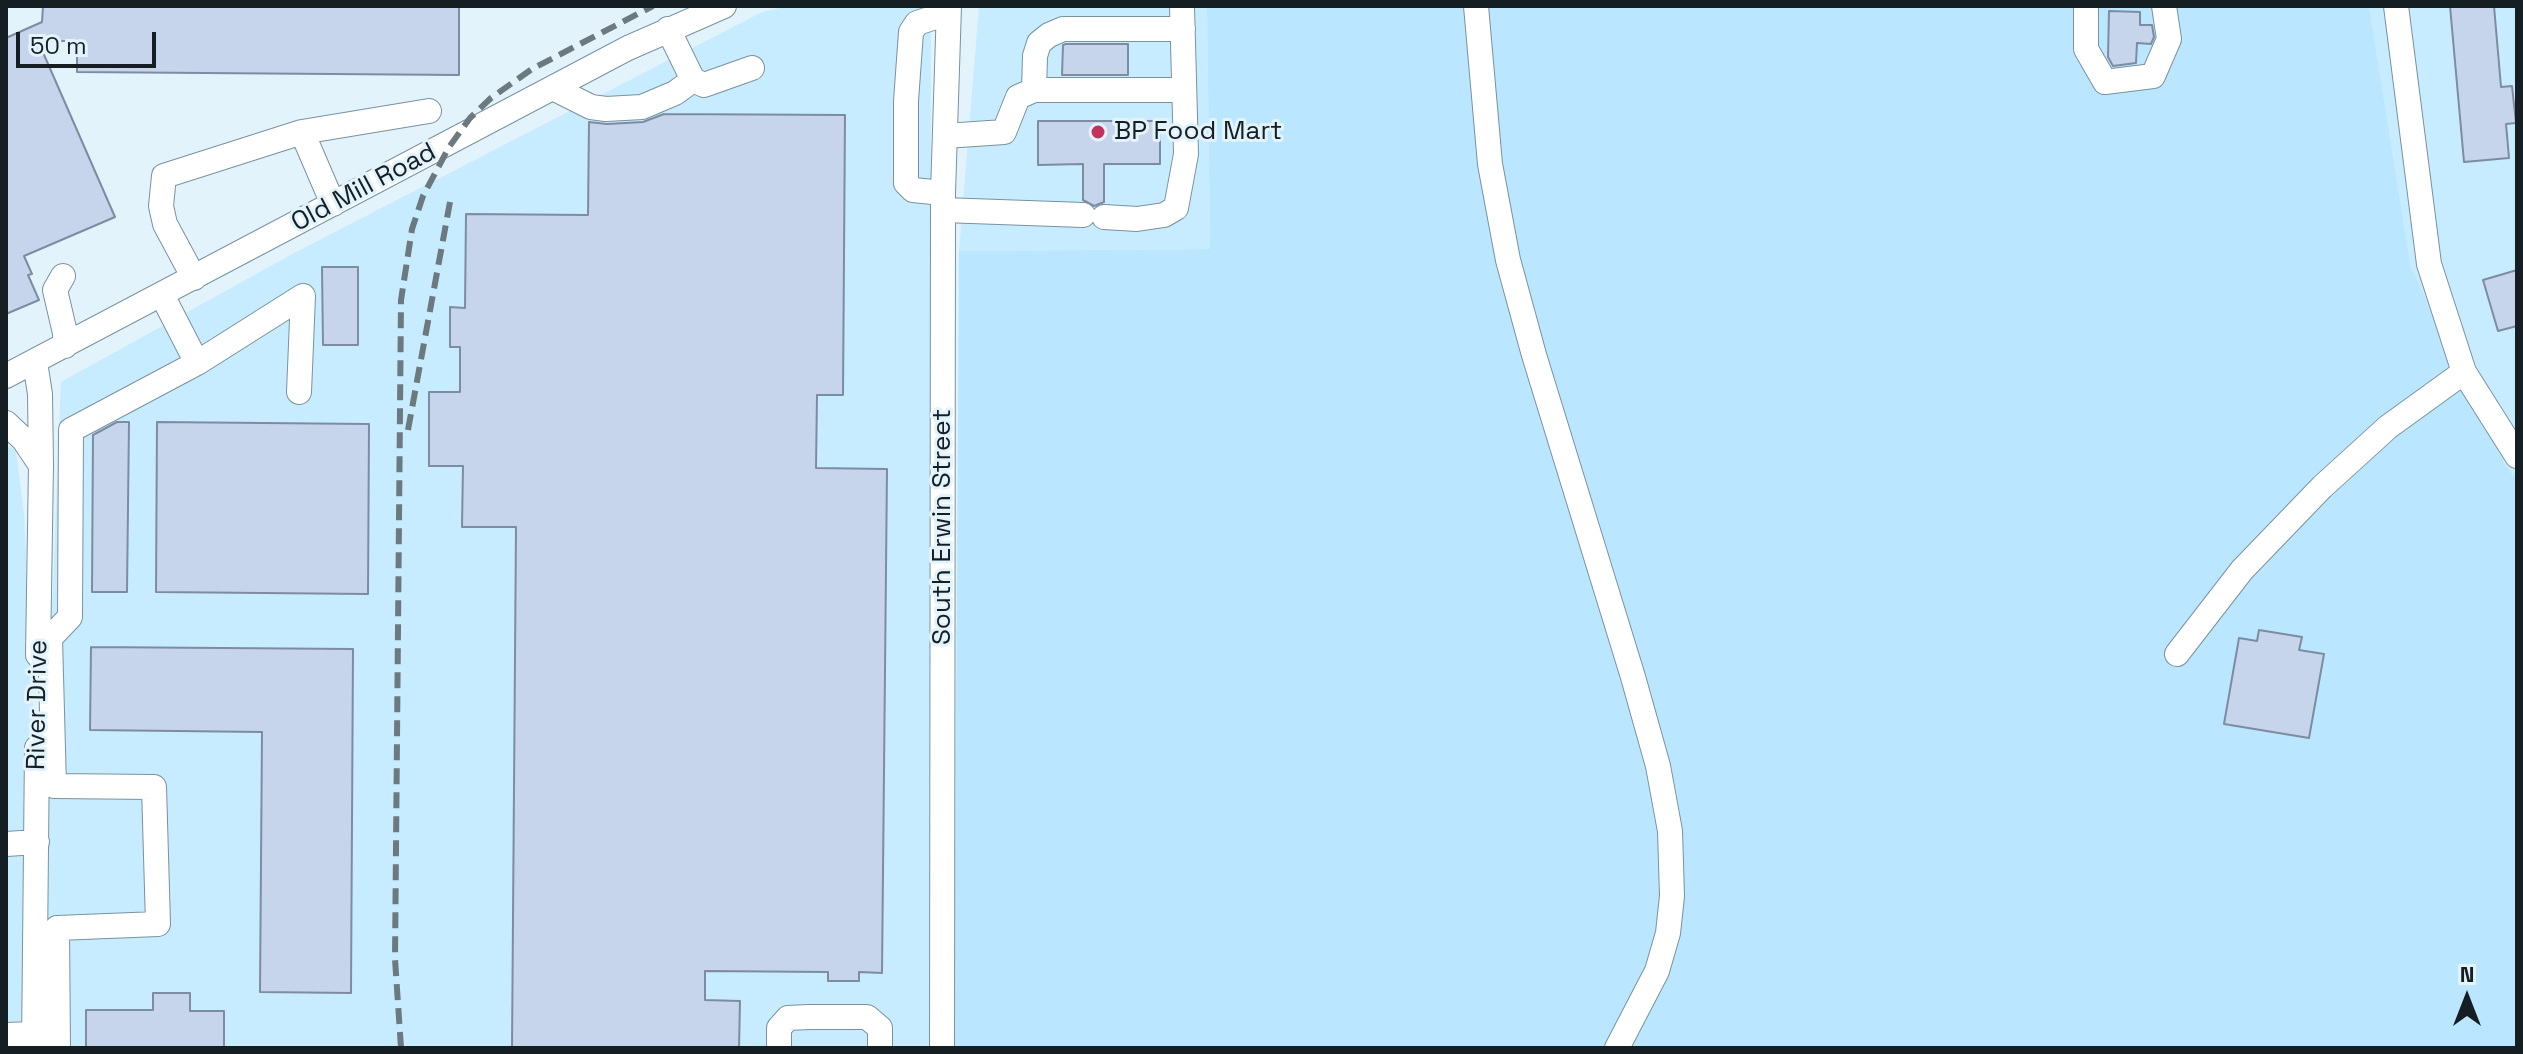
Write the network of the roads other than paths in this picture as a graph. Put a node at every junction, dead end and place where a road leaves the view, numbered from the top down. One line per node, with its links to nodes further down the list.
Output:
1 (724, 6): 8 (street, Old Mill Road)
2 (1476, 6): 44 (street)
3 (2086, 6): 4 (street)
4 (2164, 6)
5 (2396, 6): 25 (street)
6 (948, 10): 16 (street, South Erwin Street); 17 (street)
7 (1182, 17): 12 (street); 13 (street)
8 (668, 29): 10 (street); 11 (street, Old Mill Road)
9 (752, 68): 10 (street)
10 (693, 80): 11 (street)
11 (553, 88): 18 (street, Old Mill Road)
12 (1034, 90): 13 (street); 16 (street)
13 (1184, 90): 17 (street)
14 (429, 111): 15 (street)
15 (302, 132): 18 (street); 20 (street)
16 (945, 136): 17 (street, South Erwin Street)
17 (943, 202): 43 (street, South Erwin Street)
18 (333, 204): 20 (street, Old Mill Road)
19 (63, 276): 22 (street)
20 (194, 278): 21 (street, Old Mill Road)
21 (162, 295): 22 (street, Old Mill Road); 24 (street)
22 (65, 346): 23 (street, Old Mill Road)
23 (35, 362): 26 (street, Old Mill Road); 30 (street, River Drive)
24 (197, 363): 27 (street); 32 (street)
25 (2464, 372): 29 (street); 33 (street)
26 (6, 376)
27 (299, 392)
28 (6, 423): 30 (street)
29 (2517, 456)
30 (41, 465): 31 (street, River Drive)
31 (40, 512): 32 (street); 34 (street, River Drive)
32 (71, 513): 34 (street)
33 (2177, 654)
34 (46, 787): 35 (street, River Drive); 37 (street)
35 (37, 842): 36 (street); 37 (street, River Drive)
36 (6, 844)
37 (46, 929): 39 (street, River Drive); 40 (street)
38 (6, 1035): 39 (street)
39 (34, 1041)
40 (58, 1048)
41 (779, 1048): 42 (street)
42 (880, 1048)
43 (942, 1048)
44 (1617, 1048)

